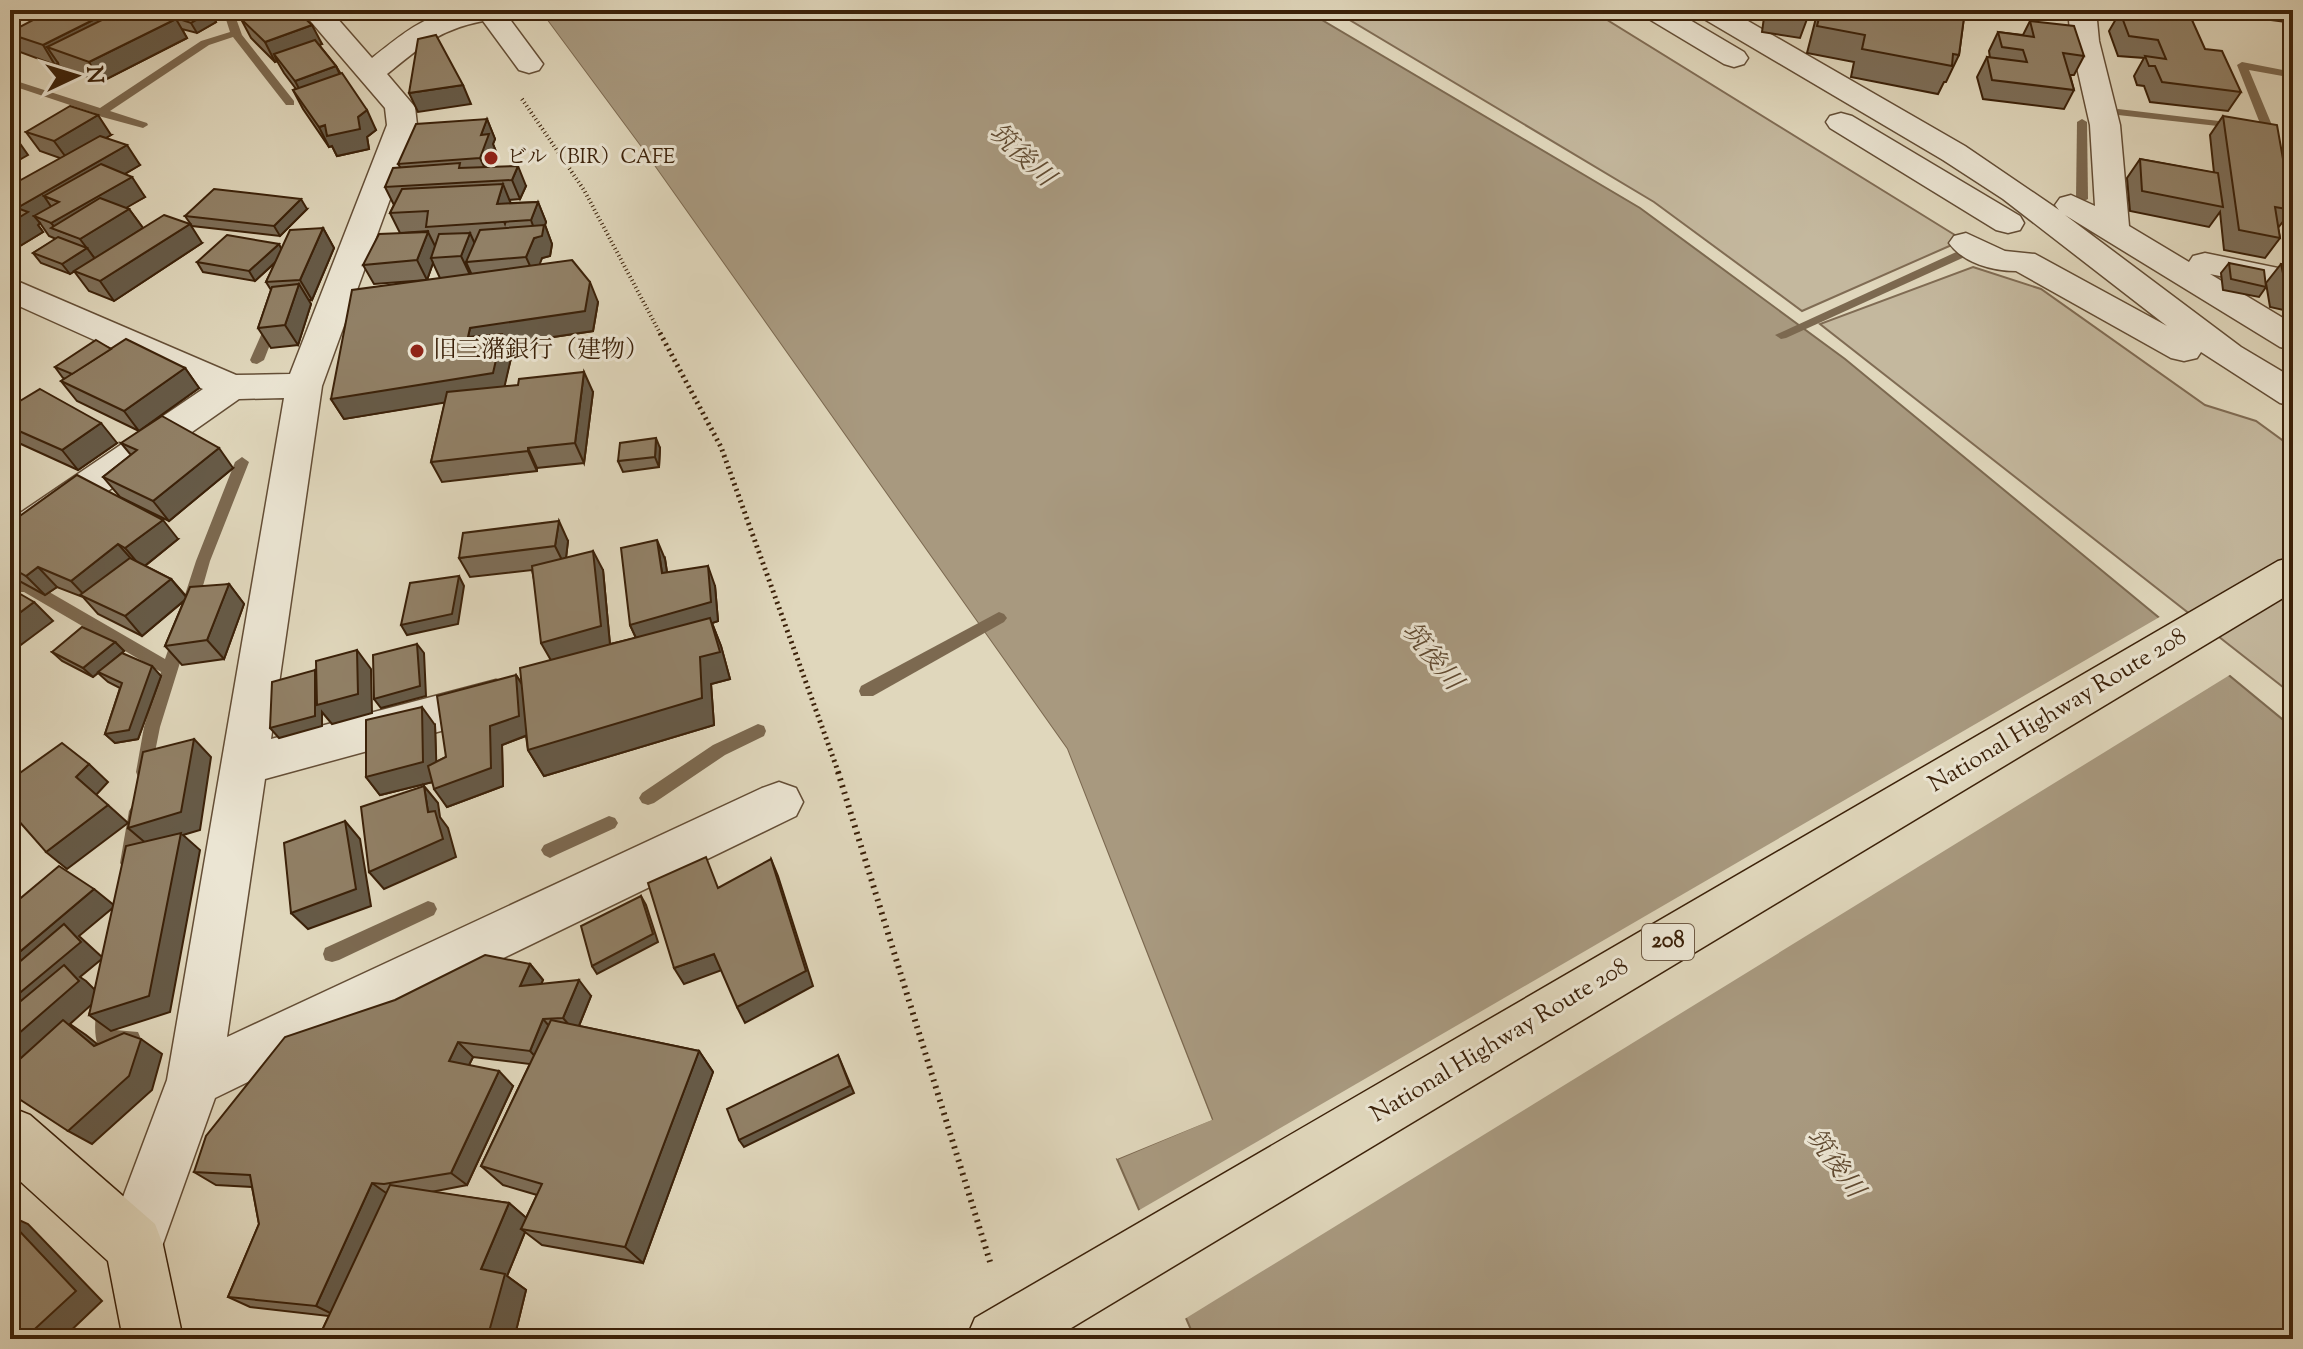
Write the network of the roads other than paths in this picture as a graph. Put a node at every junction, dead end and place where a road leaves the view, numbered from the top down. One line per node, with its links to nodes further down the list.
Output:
1 (315, 10): 5 (street)
2 (1654, 10): 7 (street)
3 (1709, 10): 9 (street)
4 (2082, 10): 10 (street)
5 (372, 72): 6 (street); 18 (street)
6 (521, 75)
7 (1763, 75)
8 (1817, 108): 15 (street)
9 (1954, 153): 10 (street); 15 (street)
10 (2113, 230): 12 (street)
11 (1966, 243): 17 (street)
12 (2146, 250): 13 (street); 16 (street)
13 (2293, 281)
14 (10, 289): 19 (street)
15 (2142, 290): 17 (street)
16 (2293, 339)
17 (2228, 355): 20 (street)
18 (304, 386): 19 (street); 24 (street)
19 (231, 387): 21 (street)
20 (2293, 394)
21 (10, 540)
22 (2293, 572): 29 (main road, National Highway Route 208 / 208)
23 (528, 689): 24 (street)
24 (243, 766): 26 (street)
25 (779, 802): 26 (street)
26 (194, 1080): 28 (street)
27 (10, 1135): 28 (main road)
28 (134, 1245): 30 (main road)
29 (1020, 1326)
30 (153, 1339)

